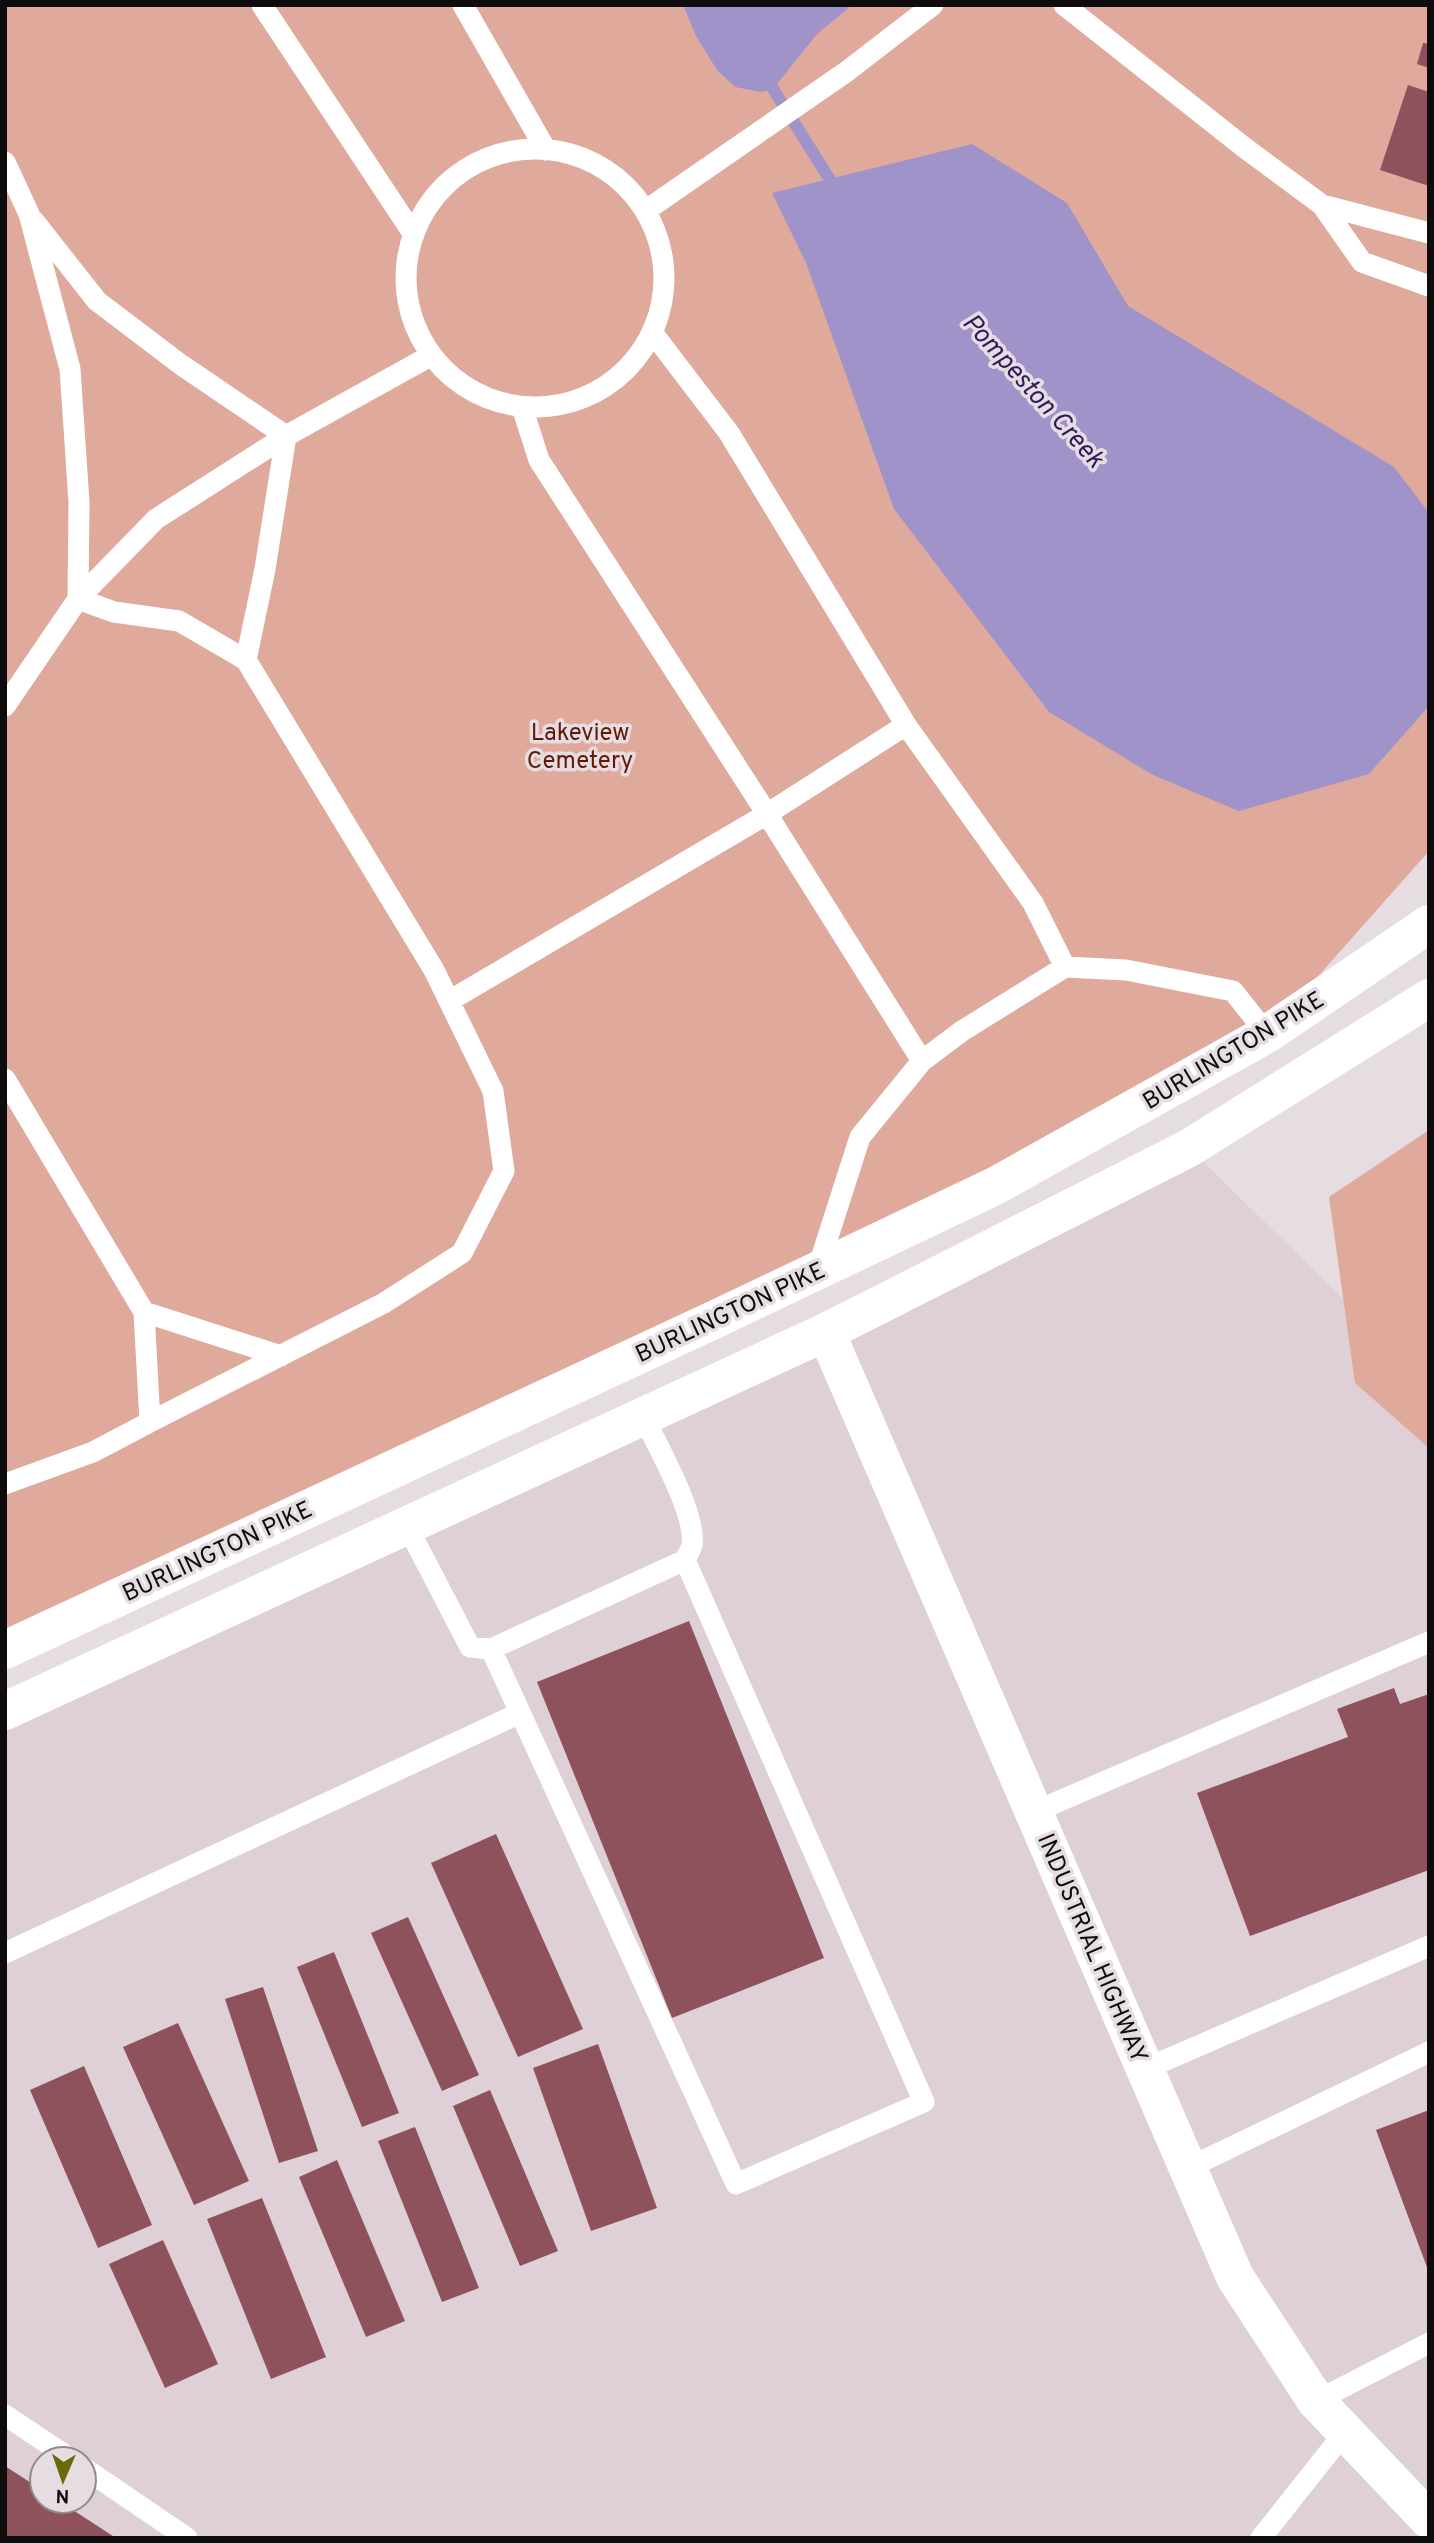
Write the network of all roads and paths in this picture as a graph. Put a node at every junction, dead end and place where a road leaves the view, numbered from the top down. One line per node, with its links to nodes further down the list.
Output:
1 (262, 5): 11 (lane)
2 (463, 5): 5 (lane)
3 (933, 5): 8 (lane)
4 (1064, 5): 7 (lane)
5 (546, 150): 8 (lane); 11 (lane)
6 (5, 162): 9 (lane)
7 (1322, 205): 10 (lane); 12 (lane)
8 (645, 211): 13 (lane)
9 (29, 214): 16 (lane); 17 (lane)
10 (1429, 233)
11 (414, 235): 14 (lane)
12 (1429, 286)
13 (652, 332): 15 (lane); 20 (lane)
14 (432, 355): 15 (lane); 16 (lane)
15 (522, 407): 21 (lane)
16 (286, 436): 17 (lane); 18 (lane)
17 (78, 599): 18 (lane); 19 (lane)
18 (246, 660): 25 (lane)
19 (5, 706)
20 (906, 726): 21 (lane); 23 (lane)
21 (766, 814): 25 (lane); 27 (lane)
22 (1429, 924): 26 (main road, BURLINGTON PIKE)
23 (1065, 967): 26 (lane); 27 (lane)
24 (1429, 998): 31 (main road)
25 (449, 1001): 32 (lane)
26 (1267, 1034): 29 (main road, BURLINGTON PIKE)
27 (922, 1061): 29 (lane)
28 (5, 1079): 30 (lane)
29 (817, 1271): 40 (main road, BURLINGTON PIKE)
30 (144, 1312): 32 (lane); 34 (lane)
31 (826, 1332): 33 (main road); 43 (main road, INDUSTRIAL HIGHWAY)
32 (281, 1356): 34 (lane)
33 (643, 1416): 36 (main road); 37 (lane)
34 (150, 1422): 35 (lane)
35 (5, 1484)
36 (407, 1526): 39 (lane); 41 (main road)
37 (685, 1560): 39 (lane); 42 (lane)
38 (1429, 1643): 43 (lane)
39 (491, 1649): 42 (lane)
40 (5, 1650)
41 (5, 1711)
42 (520, 1713): 45 (lane)
43 (1034, 1812): 47 (main road, INDUSTRIAL HIGHWAY)
44 (1429, 1946): 47 (lane)
45 (5, 1953)
46 (1429, 2052): 48 (lane)
47 (1145, 2069): 48 (main road, INDUSTRIAL HIGHWAY)
48 (1188, 2168): 50 (main road, INDUSTRIAL HIGHWAY)
49 (1429, 2343): 50 (lane)
50 (1316, 2402): 52 (main road, INDUSTRIAL HIGHWAY)
51 (5, 2415): 53 (lane)
52 (1345, 2432): 55 (main road, INDUSTRIAL HIGHWAY); 57 (lane)
53 (50, 2445)
54 (98, 2478): 56 (lane)
55 (1429, 2520)
56 (187, 2538)
57 (1261, 2538)

